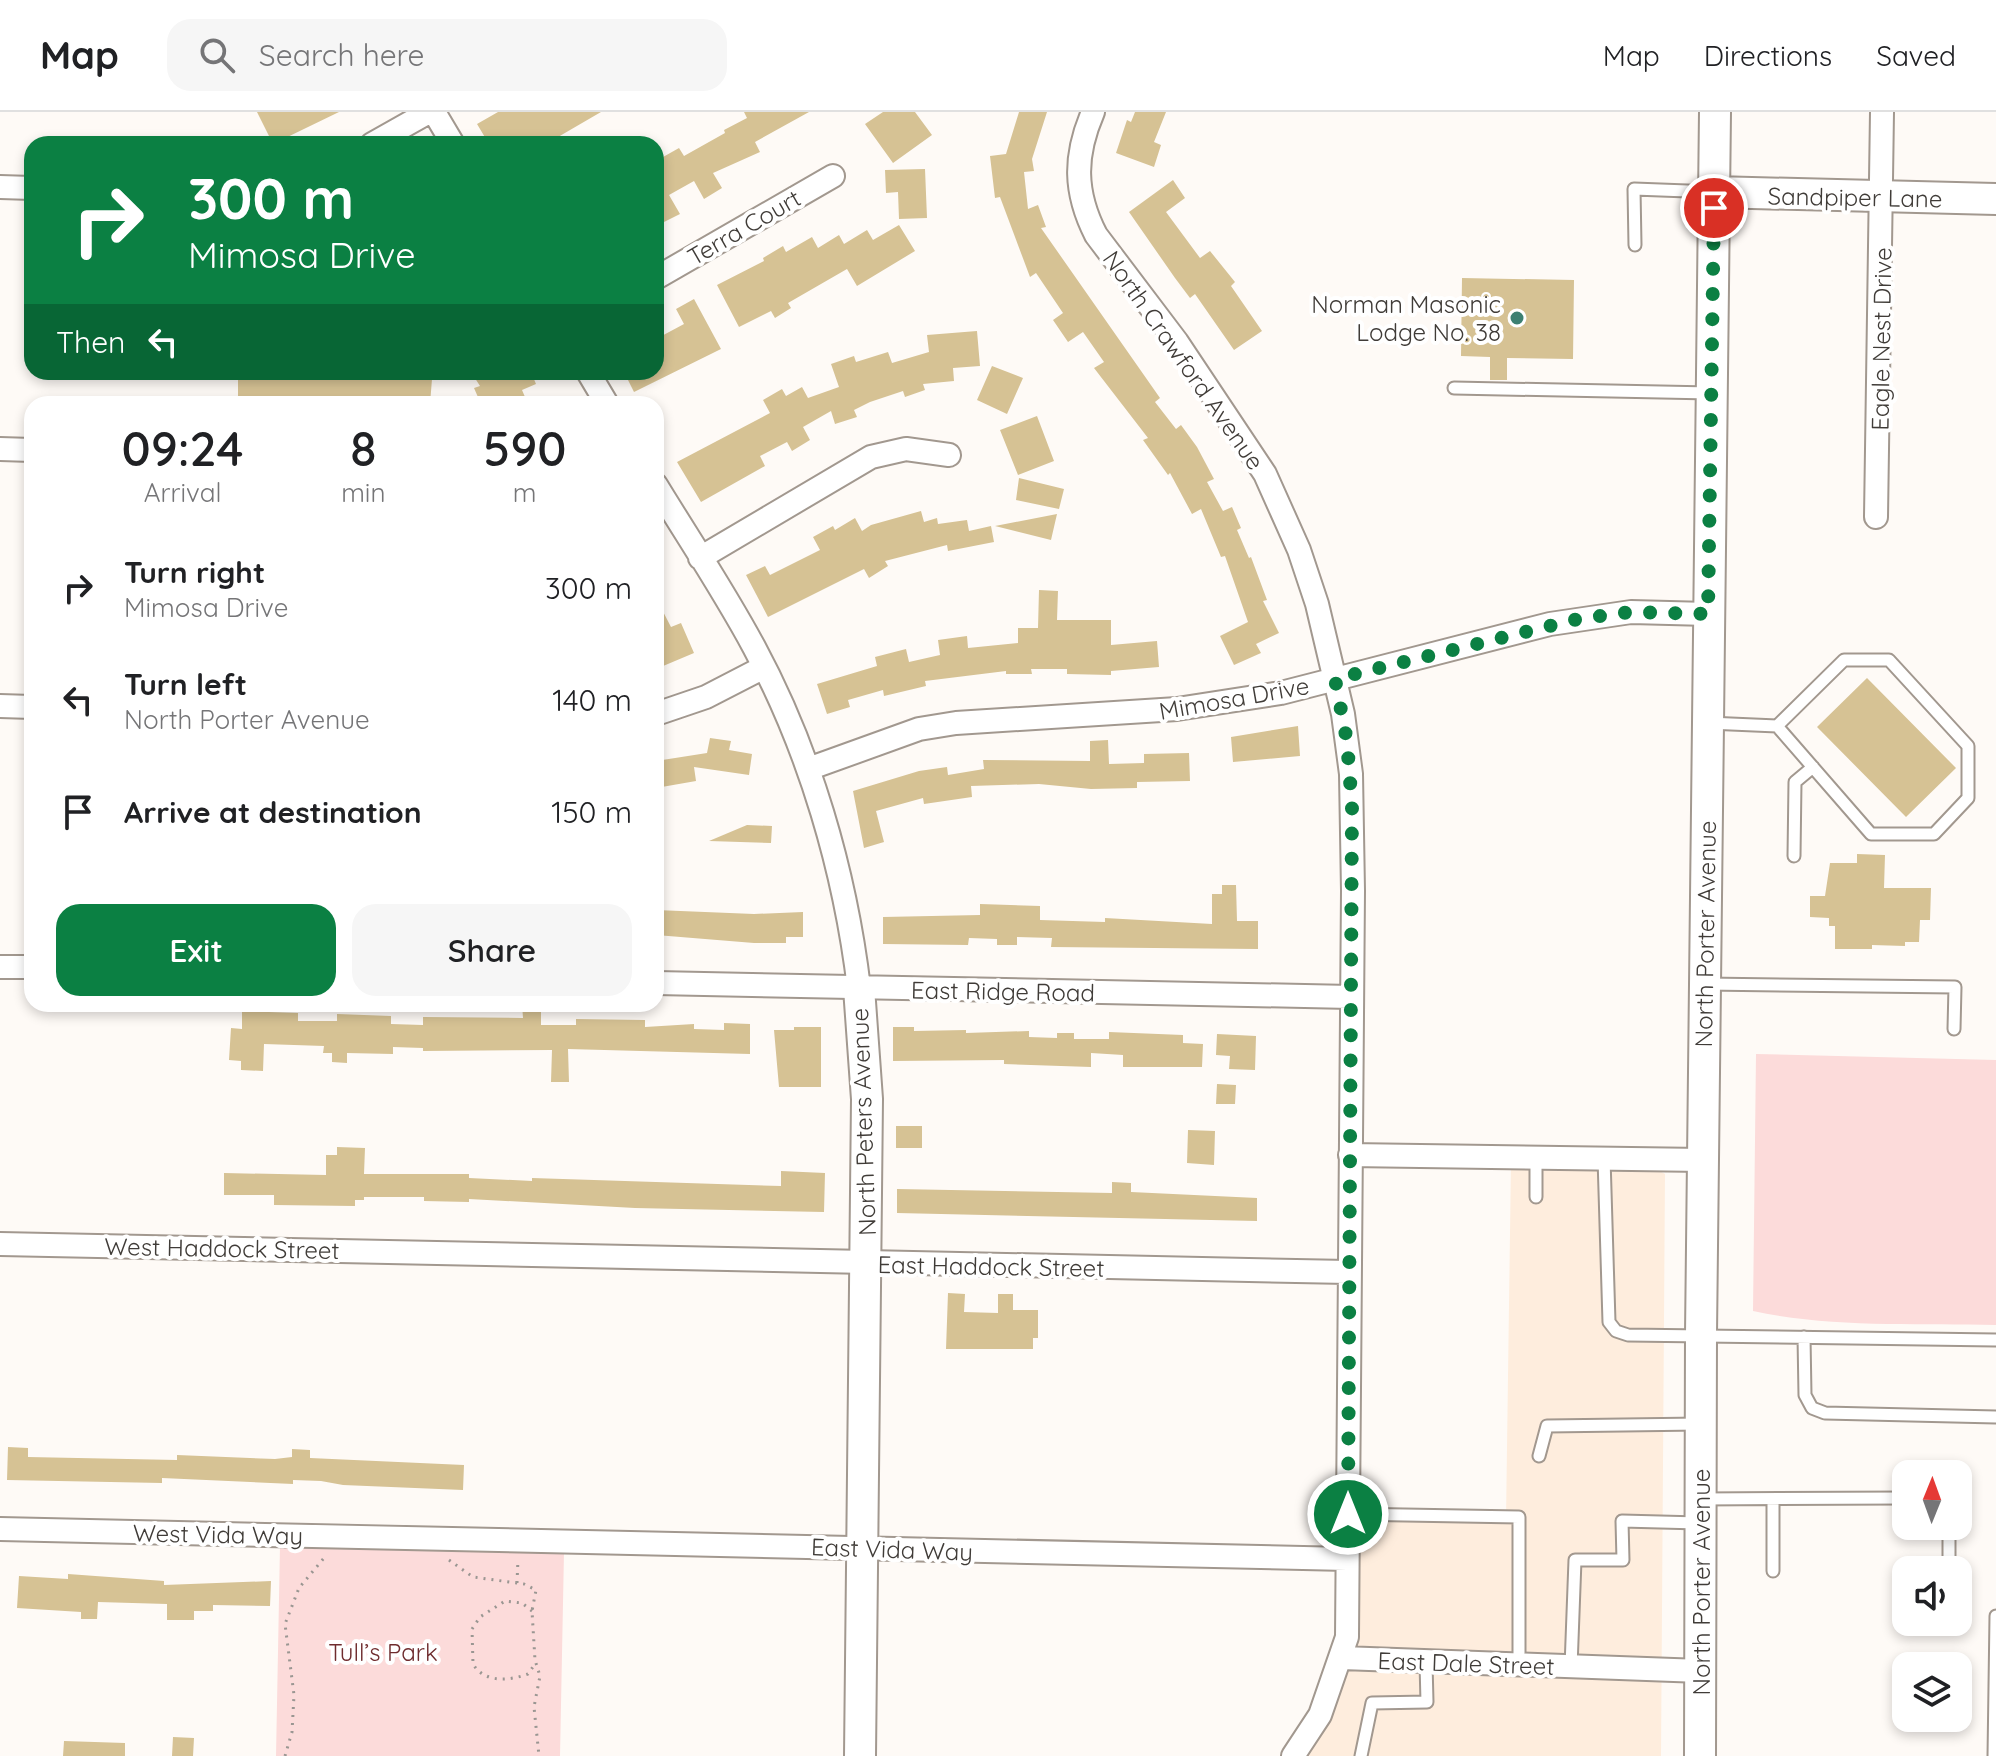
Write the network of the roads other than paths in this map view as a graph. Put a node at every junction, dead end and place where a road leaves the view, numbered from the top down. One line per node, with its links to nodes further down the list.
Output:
1 (431, 112): 5 (street); 6 (street)
2 (1093, 112): 25 (street, North Crawford Avenue)
3 (1715, 112): 10 (main road, North Porter Avenue)
4 (1882, 112): 11 (street, Eagle Nest Drive)
5 (387, 136)
6 (448, 136)
7 (833, 176): 14 (street, Terra Court)
8 (0, 187): 9 (street)
9 (24, 188)
10 (1714, 192): 11 (main road, Sandpiper Lane); 13 (lane); 16 (main road, North Porter Avenue)
11 (1881, 198): 12 (main road, Sandpiper Lane); 21 (street, Eagle Nest Drive)
12 (1996, 199)
13 (1635, 245)
14 (664, 273)
15 (1454, 388): 16 (lane)
16 (1711, 393): 23 (main road, North Porter Avenue)
17 (0, 449): 18 (street)
18 (24, 450)
19 (949, 455): 22 (street)
20 (664, 498): 22 (street, North Peters Avenue)
21 (1876, 517)
22 (700, 558): 24 (street, North Peters Avenue)
23 (1708, 614): 25 (street, Mimosa Drive); 29 (main road, North Porter Avenue)
24 (764, 667): 28 (street); 32 (street, North Peters Avenue)
25 (1335, 679): 32 (street, Mimosa Drive); 39 (street, North Crawford Avenue)
26 (0, 706): 27 (street)
27 (24, 707)
28 (664, 711)
29 (1707, 723): 30 (lane); 37 (main road, North Porter Avenue)
30 (1777, 726): 31 (lane); 31 (lane)
31 (1813, 767): 33 (lane)
32 (808, 769): 38 (street, North Peters Avenue)
33 (1794, 856)
34 (0, 967): 35 (street)
35 (24, 967)
36 (664, 983): 38 (street, East Ridge Road)
37 (1705, 984): 40 (lane); 44 (main road, North Porter Avenue)
38 (859, 988): 39 (street, East Ridge Road); 48 (main road, North Peters Avenue)
39 (1351, 997): 41 (street, North Crawford Avenue)
40 (1954, 1029)
41 (1350, 1155): 42 (street); 49 (street, North Crawford Avenue)
42 (1536, 1158): 43 (street); 45 (lane)
43 (1604, 1158): 44 (street); 50 (lane)
44 (1703, 1160): 50 (main road, North Porter Avenue)
45 (1536, 1197)
46 (0, 1244): 47 (street, West Haddock Street)
47 (443, 1253): 48 (street, East Haddock Street)
48 (866, 1263): 49 (street, East Haddock Street); 62 (main road, North Peters Avenue)
49 (1348, 1272): 59 (street, North Crawford Avenue)
50 (1701, 1334): 51 (lane); 54 (main road, North Porter Avenue)
51 (1804, 1337): 52 (lane); 53 (lane)
52 (1996, 1340)
53 (1996, 1417)
54 (1701, 1424): 55 (lane); 58 (main road, North Porter Avenue)
55 (1539, 1456)
56 (1892, 1498): 57 (lane)
57 (1773, 1500): 58 (lane); 64 (lane)
58 (1701, 1511): 69 (lane); 70 (main road, North Porter Avenue)
59 (1348, 1514): 63 (street, North Crawford Avenue); 68 (lane)
60 (0, 1529): 61 (street, West Vida Way)
61 (439, 1548): 62 (street, East Vida Way)
62 (862, 1548): 63 (street, East Vida Way); 71 (main road, North Peters Avenue)
63 (1347, 1559): 66 (street, North Crawford Avenue)
64 (1773, 1571)
65 (1996, 1616): 75 (lane)
66 (1342, 1658): 67 (street, East Dale Street); 72 (street, East Dale Street)
67 (1426, 1663): 68 (street, East Dale Street); 73 (lane)
68 (1519, 1666): 69 (street, East Dale Street)
69 (1571, 1667): 70 (street, East Dale Street)
70 (1701, 1671): 74 (main road, North Porter Avenue)
71 (860, 1756)
72 (1293, 1756)
73 (1361, 1756)
74 (1700, 1756)
75 (1994, 1756)

